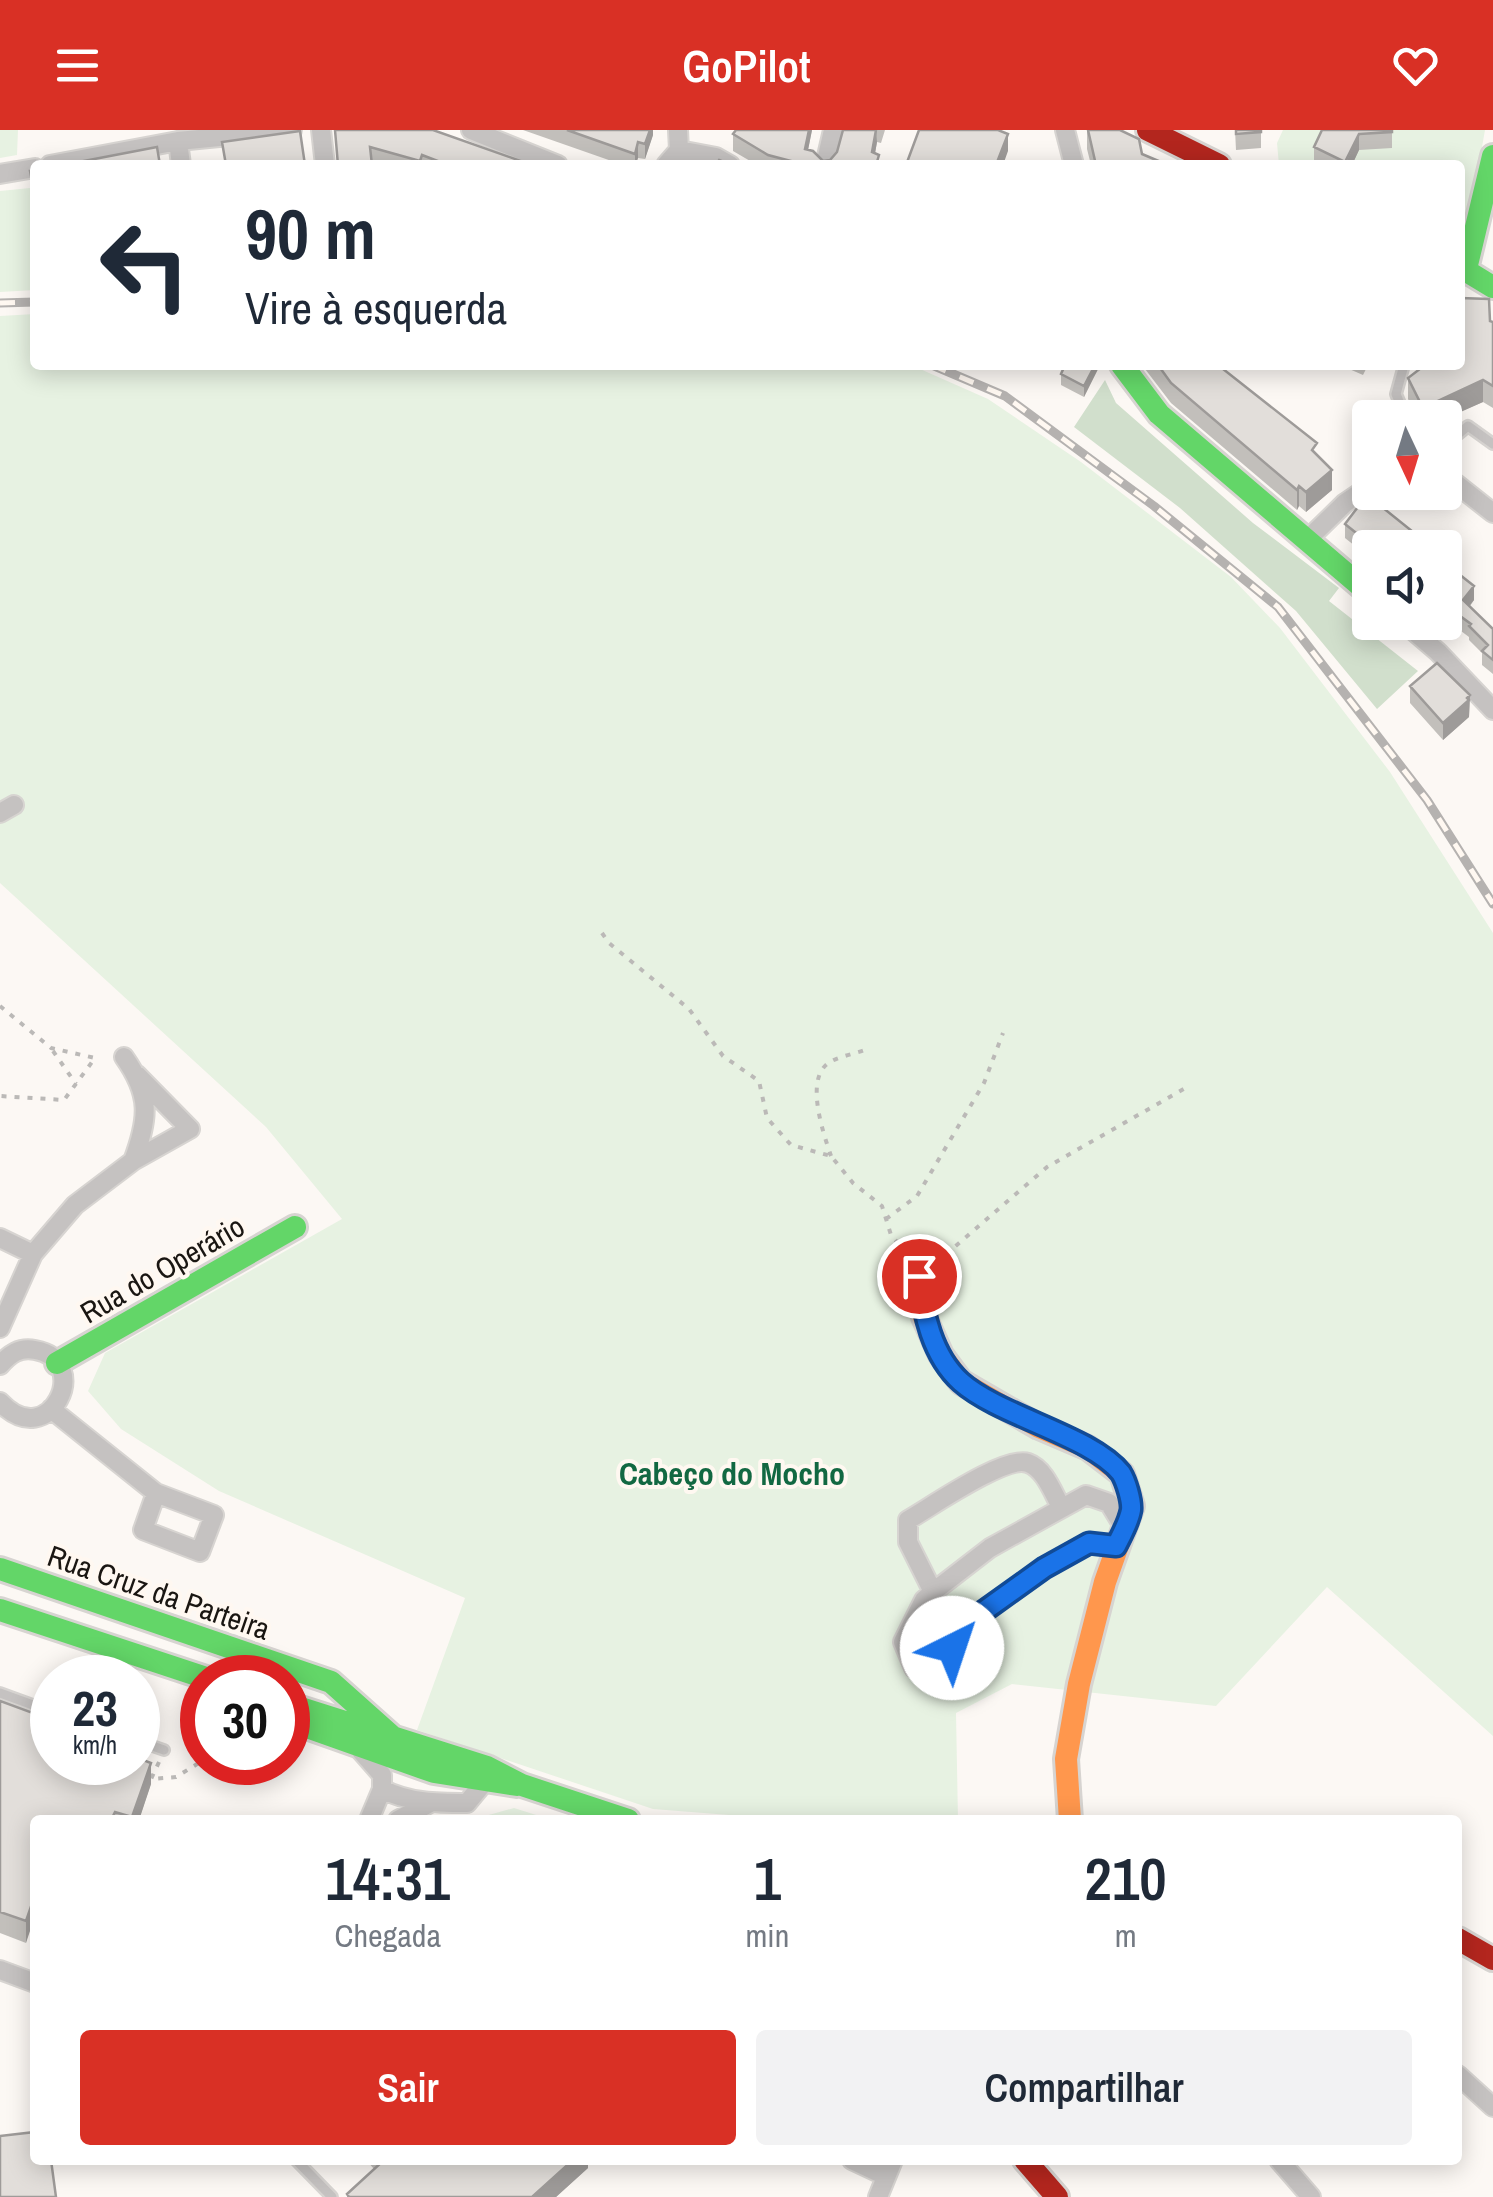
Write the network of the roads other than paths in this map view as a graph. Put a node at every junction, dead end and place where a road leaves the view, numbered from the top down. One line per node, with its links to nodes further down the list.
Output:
1 (292, 130): 8 (street)
2 (321, 130): 13 (street)
3 (470, 130): 14 (street)
4 (678, 130): 9 (street)
5 (832, 130): 17 (street)
6 (1065, 130): 18 (street)
7 (1162, 134): 19 (street)
8 (178, 142): 11 (street); 12 (street)
9 (680, 150): 15 (street); 16 (street)
10 (1493, 156): 22 (street)
11 (78, 160)
12 (180, 160)
13 (325, 160)
14 (545, 160)
15 (671, 160)
16 (721, 160)
17 (826, 160)
18 (1073, 160)
19 (1210, 160)
20 (30, 169): 21 (street)
21 (0, 174)
22 (1465, 261)
23 (1465, 269): 24 (street)
24 (1493, 287)
25 (1126, 370): 33 (street)
26 (1403, 370): 27 (lane)
27 (1398, 400)
28 (1462, 430): 29 (lane)
29 (1493, 444)
30 (1462, 488): 32 (street)
31 (1352, 499): 33 (street)
32 (1493, 512)
33 (1306, 540): 34 (street)
34 (1352, 579)
35 (1424, 640): 36 (street)
36 (1493, 710)
37 (124, 1057): 38 (street)
38 (137, 1075): 39 (street); 39 (street)
39 (133, 1161): 42 (street)
40 (296, 1227): 45 (street, Rua do Operário)
41 (0, 1238): 42 (street)
42 (33, 1254): 44 (street)
43 (919, 1276): 51 (street)
44 (0, 1328)
45 (58, 1364): 46 (street); 48 (street)
46 (0, 1365)
47 (0, 1403): 48 (street)
48 (52, 1409): 49 (street)
49 (156, 1493)
50 (1061, 1507): 51 (street); 53 (street); 53 (street)
51 (1120, 1537): 53 (street); 70 (street)
52 (0, 1569): 64 (street, Rua Cruz da Parteira)
53 (934, 1592)
54 (0, 1610): 56 (street)
55 (0, 1628): 57 (street)
56 (180, 1669)
57 (180, 1681)
58 (0, 1694): 59 (lane)
59 (30, 1704)
60 (310, 1716): 64 (street)
61 (310, 1728): 64 (street)
62 (160, 1749): 63 (lane)
63 (164, 1750)
64 (393, 1761): 65 (street); 66 (street); 67 (street)
65 (480, 1775): 66 (street); 69 (street)
66 (430, 1803): 68 (street)
67 (371, 1815)
68 (407, 1815)
69 (612, 1815)
70 (1070, 1815)
71 (1462, 1941): 72 (street)
72 (1493, 1959)
73 (0, 1970): 74 (street)
74 (30, 1981)
75 (1462, 2079): 76 (street)
76 (1493, 2107)
77 (301, 2165): 81 (lane)
78 (1029, 2165): 83 (street)
79 (1283, 2165): 84 (street)
80 (889, 2168): 82 (street)
81 (332, 2197)
82 (878, 2197)
83 (1057, 2197)
84 (1311, 2197)

